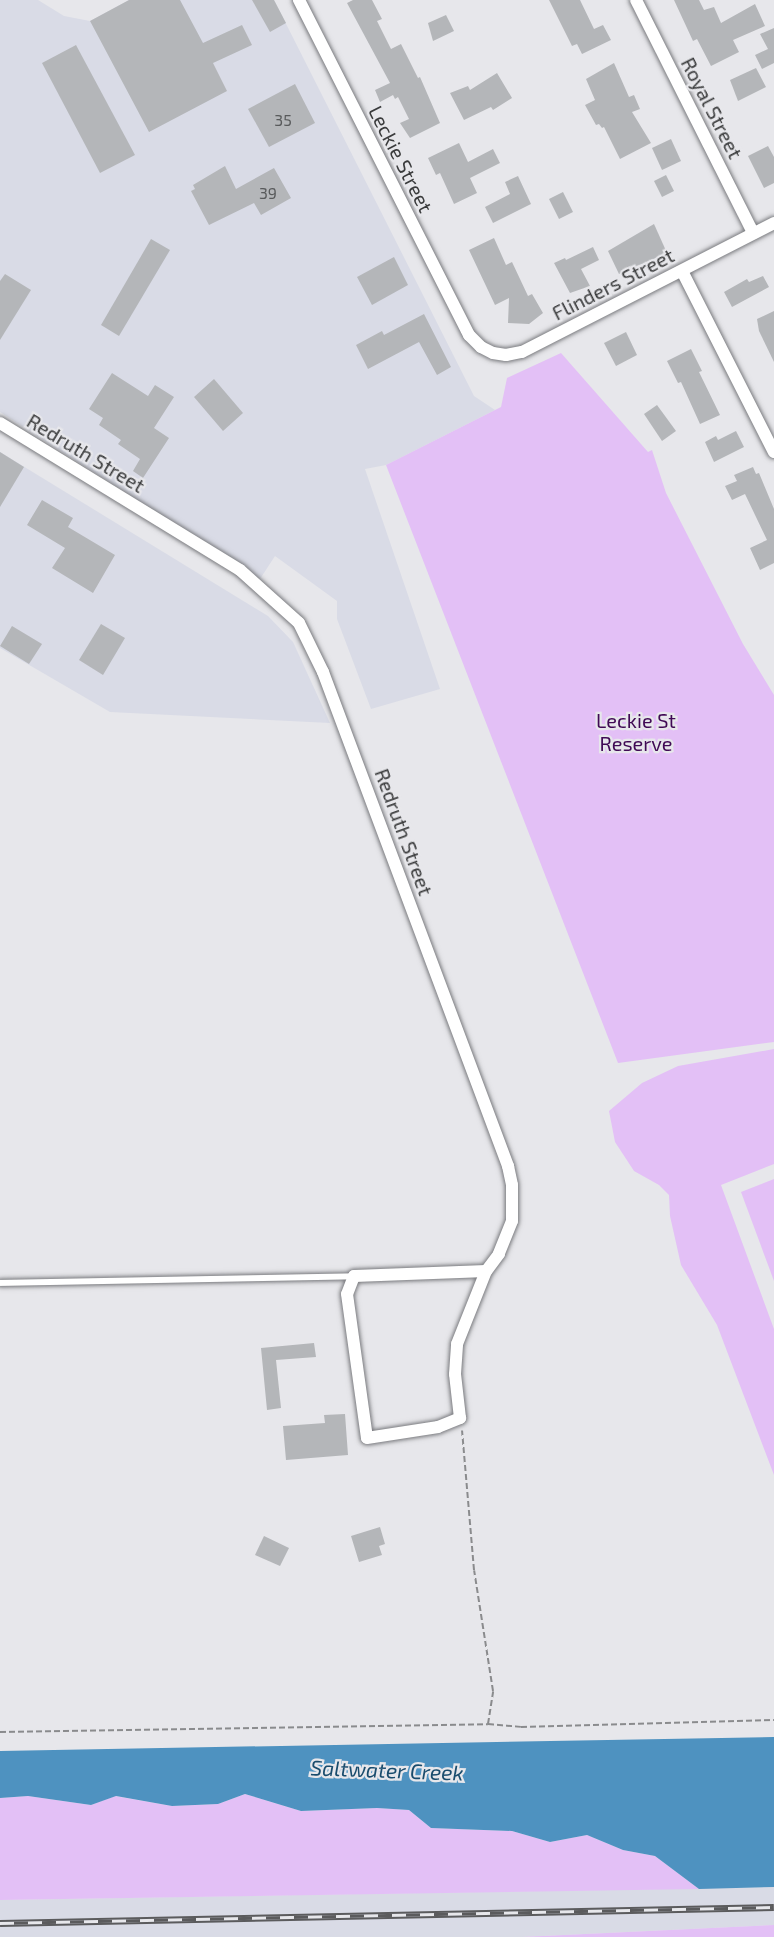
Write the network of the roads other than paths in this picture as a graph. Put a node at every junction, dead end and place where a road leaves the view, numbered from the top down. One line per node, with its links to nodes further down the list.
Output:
1 (299, 0): 6 (street, Leckie Street)
2 (636, 0): 4 (street, Royal Street)
3 (774, 223): 4 (street, Flinders Street)
4 (753, 234): 5 (street, Flinders Street)
5 (682, 271): 6 (street, Flinders Street); 8 (street)
6 (469, 335)
7 (0, 423): 9 (street, Redruth Street)
8 (774, 452)
9 (486, 1270): 10 (street); 10 (street, Redruth Street)
10 (354, 1275): 11 (lane)
11 (0, 1283)

